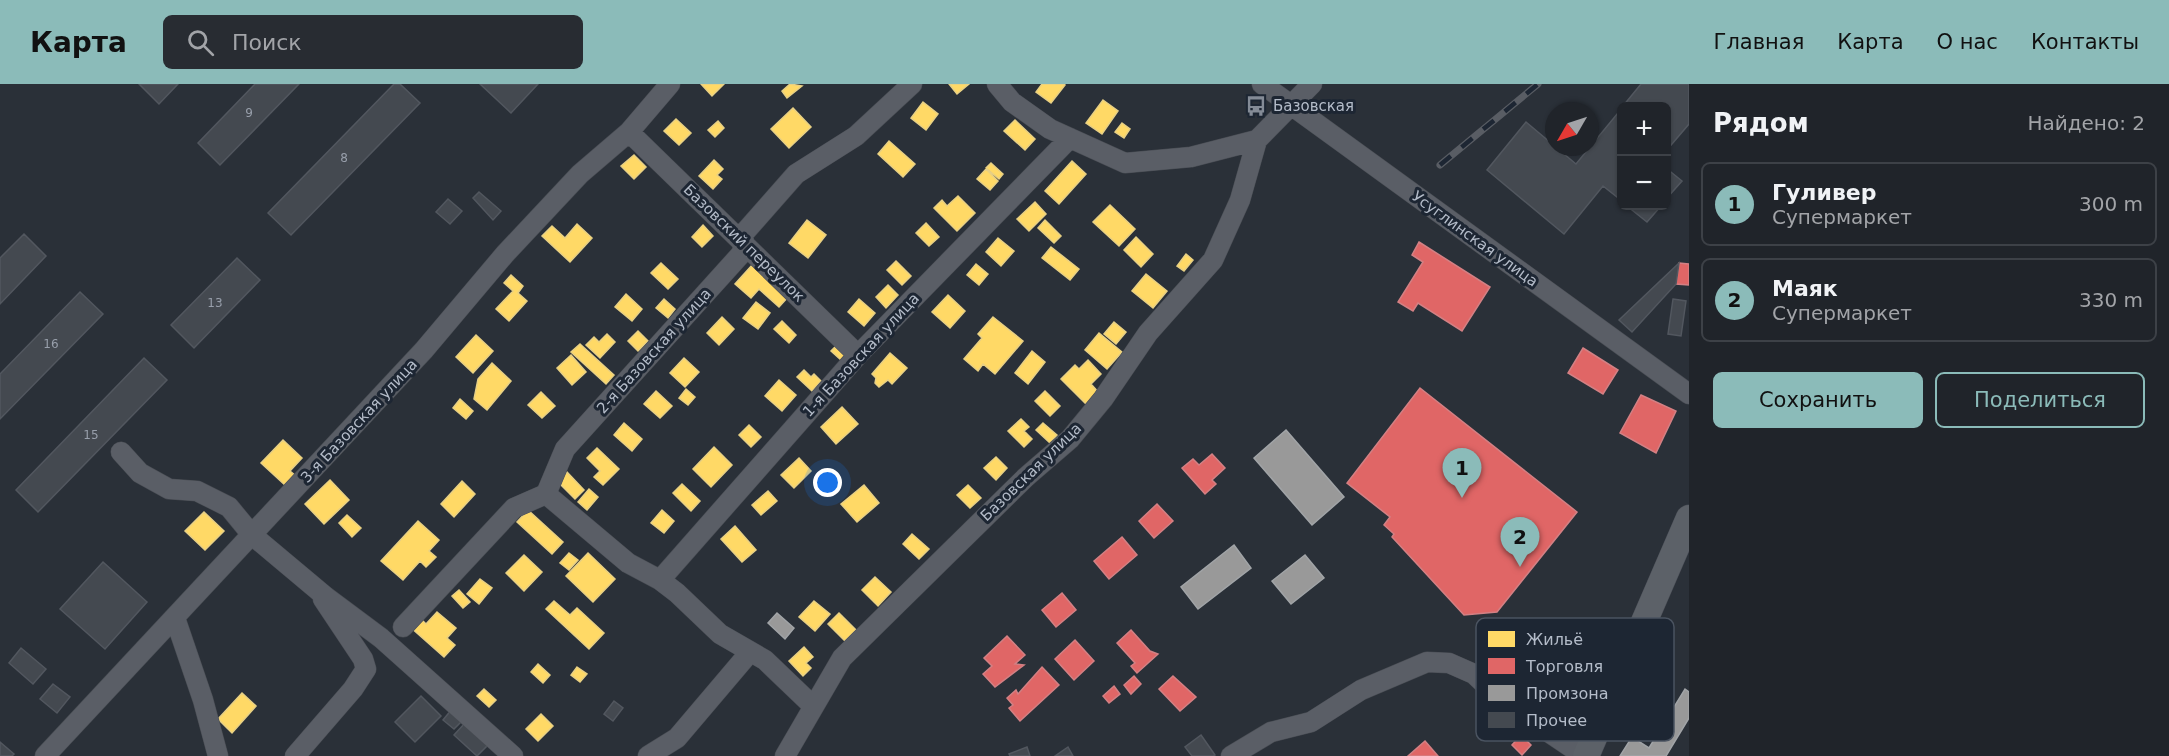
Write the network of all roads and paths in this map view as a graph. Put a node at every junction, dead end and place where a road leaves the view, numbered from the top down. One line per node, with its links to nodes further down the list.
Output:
1 (670, 84): 7 (street, 3-я Базовская улица)
2 (912, 84): 10 (street, 2-я Базовская улица)
3 (996, 84): 8 (street)
4 (1262, 84): 6 (street, Усуглинская улица)
5 (1312, 84): 6 (street, Базовская улица)
6 (1292, 105): 9 (street, Базовская улица); 12 (street, Усуглинская улица)
7 (629, 132): 10 (street, Базовский переулок); 16 (street, 3-я Базовская улица)
8 (1070, 138): 9 (street); 11 (street, 1-я Базовская улица)
9 (1257, 140): 24 (street, Базовская улица)
10 (743, 243): 11 (street, Базовский переулок); 14 (street, 2-я Базовская улица)
11 (858, 355): 17 (street, 1-я Базовская улица)
12 (1689, 394)
13 (121, 452): 16 (street)
14 (546, 494): 17 (street); 21 (street)
15 (1689, 518): 20 (main road)
16 (252, 535): 18 (street); 19 (street, 3-я Базовская улица)
17 (660, 580): 22 (street)
18 (318, 590): 29 (street); 30 (street)
19 (175, 618): 27 (street, 3-я Базовская улица); 28 (street)
20 (1645, 618)
21 (403, 627)
22 (750, 652): 24 (street); 31 (street)
23 (1476, 676): 33 (street)
24 (813, 709): 32 (street, Базовская улица)
25 (1562, 741): 34 (street)
26 (1592, 741): 34 (main road)
27 (45, 756)
28 (218, 756)
29 (295, 756)
30 (513, 756)
31 (648, 756)
32 (785, 756)
33 (1231, 756)
34 (1585, 756)

